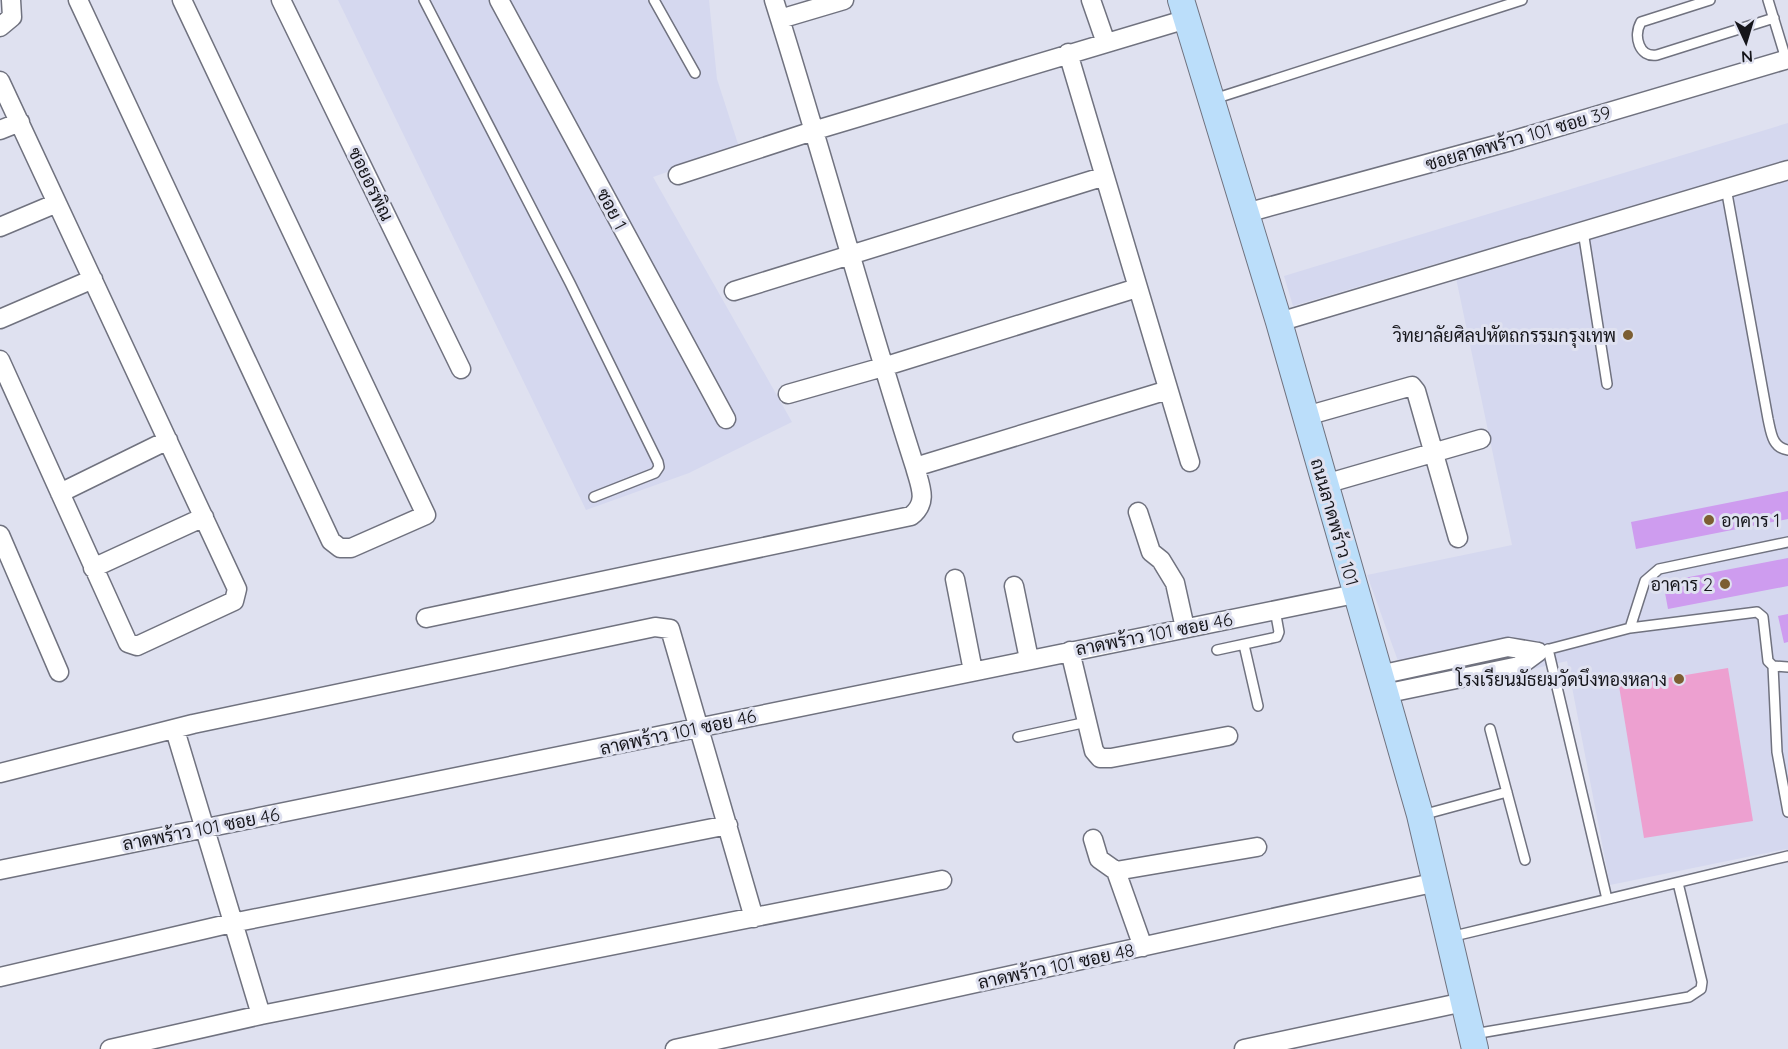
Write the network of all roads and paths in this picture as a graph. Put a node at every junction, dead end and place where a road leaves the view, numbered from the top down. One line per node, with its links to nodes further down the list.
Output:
1 (11, 0): 17 (street)
2 (78, 0): 3 (street)
3 (182, 0)
4 (281, 0): 43 (street, ซอยอรพิณ)
5 (424, 0): 57 (lane)
6 (499, 0): 48 (street, ซอย 1)
7 (654, 0): 21 (lane)
8 (774, 0): 16 (street)
9 (844, 0): 16 (street)
10 (1091, 0): 18 (street)
11 (1522, 0): 23 (lane)
12 (1710, 0): 15 (lane)
13 (1768, 0): 15 (lane)
14 (1184, 10): 18 (street); 23 (street, ถนนลาดพร้าว 101)
15 (1774, 18): 20 (lane)
16 (780, 19): 26 (street)
17 (0, 27)
18 (1106, 43): 19 (street)
19 (1068, 53): 26 (street); 29 (street)
20 (1787, 59): 32 (street, ซอยลาดพร้าว 101 ซอย 39)
21 (695, 73)
22 (0, 81): 24 (street)
23 (1212, 99): 32 (street, ถนนลาดพร้าว 101)
24 (20, 122): 25 (street); 31 (street)
25 (0, 130)
26 (816, 130): 28 (street); 35 (street)
27 (1788, 170): 30 (street)
28 (678, 175)
29 (1102, 177): 35 (street); 37 (street)
30 (1726, 188): 34 (street); 51 (lane)
31 (57, 203): 33 (street); 36 (street)
32 (1246, 213): 40 (street, ถนนลาดพร้าว 101)
33 (0, 227)
34 (1583, 231): 40 (street); 44 (lane)
35 (849, 254): 38 (street); 42 (street)
36 (93, 279): 39 (street); 50 (street)
37 (1137, 288): 42 (street); 45 (street)
38 (734, 291)
39 (0, 319)
40 (1280, 322): 47 (street, ถนนลาดพร้าว 101)
41 (0, 360): 56 (street)
42 (883, 367): 46 (street); 54 (street)
43 (461, 369)
44 (1607, 384)
45 (1168, 390): 53 (street); 54 (street)
46 (788, 394)
47 (1306, 416): 52 (street); 55 (street, ถนนลาดพร้าว 101)
48 (726, 418)
49 (1481, 439): 52 (street)
50 (168, 440): 56 (street); 59 (street)
51 (1788, 450)
52 (1434, 453): 55 (street); 61 (street)
53 (1190, 462)
54 (915, 467): 68 (street)
55 (1325, 484): 66 (street, ถนนลาดพร้าว 101)
56 (60, 493): 63 (street)
57 (594, 497)
58 (1138, 512): 69 (street)
59 (204, 517): 63 (street); 63 (street)
60 (0, 535): 79 (street)
61 (1458, 538)
62 (1788, 542): 70 (lane)
63 (93, 568)
64 (955, 579): 78 (street)
65 (1014, 586): 75 (street)
66 (1355, 594): 67 (street, ลาดพร้าว 101 ซอย 46); 80 (street, ถนนลาดพร้าว 101)
67 (1275, 610): 69 (street, ลาดพร้าว 101 ซอย 46); 71 (lane)
68 (426, 618)
69 (1185, 628): 74 (street, ลาดพร้าว 101 ซอย 46)
70 (1630, 628): 73 (lane); 76 (lane)
71 (1245, 645): 72 (lane); 81 (lane)
72 (1216, 650)
73 (1543, 650): 80 (street); 103 (lane)
74 (1070, 651): 75 (street, ลาดพร้าว 101 ซอย 46); 82 (street)
75 (1029, 659): 78 (street, ลาดพร้าว 101 ซอย 46)
76 (1773, 666): 77 (lane); 90 (lane)
77 (1788, 666)
78 (973, 671): 83 (street, ลาดพร้าว 101 ซอย 46)
79 (59, 672)
80 (1382, 685): 91 (street, ถนนลาดพร้าว 101)
81 (1258, 706)
82 (1087, 722): 86 (street); 87 (lane)
83 (700, 727): 85 (street); 92 (street); 93 (street, ลาดพร้าว 101 ซอย 46)
84 (1490, 729): 89 (lane)
85 (175, 730): 88 (street); 93 (street)
86 (1228, 736)
87 (1018, 737)
88 (0, 773)
89 (1507, 792): 91 (lane); 97 (lane)
90 (1788, 812)
91 (1419, 815): 101 (street, ถนนลาดพร้าว 101)
92 (728, 825): 104 (street); 105 (street)
93 (206, 828): 98 (street, ลาดพร้าว 101 ซอย 46); 105 (street)
94 (1093, 839): 99 (street)
95 (1257, 848): 99 (street)
96 (1788, 856): 102 (lane)
97 (1525, 860)
98 (0, 870)
99 (1116, 871): 107 (street)
100 (942, 880): 104 (street)
101 (1437, 882): 106 (street, ถนนลาดพร้าว 101); 107 (street, ลาดพร้าว 101 ซอย 48)
102 (1677, 883): 103 (lane); 111 (lane)
103 (1607, 899): 106 (lane)
104 (754, 918): 110 (street)
105 (232, 922): 108 (street); 110 (street)
106 (1450, 937): 109 (street, ถนนลาดพร้าว 101)
107 (1143, 947): 113 (street, ลาดพร้าว 101 ซอย 48)
108 (0, 977)
109 (1464, 1002): 111 (street, ถนนลาดพร้าว 101); 114 (street)
110 (261, 1015): 112 (street)
111 (1473, 1042)
112 (110, 1049)
113 (675, 1049)
114 (1244, 1049)

